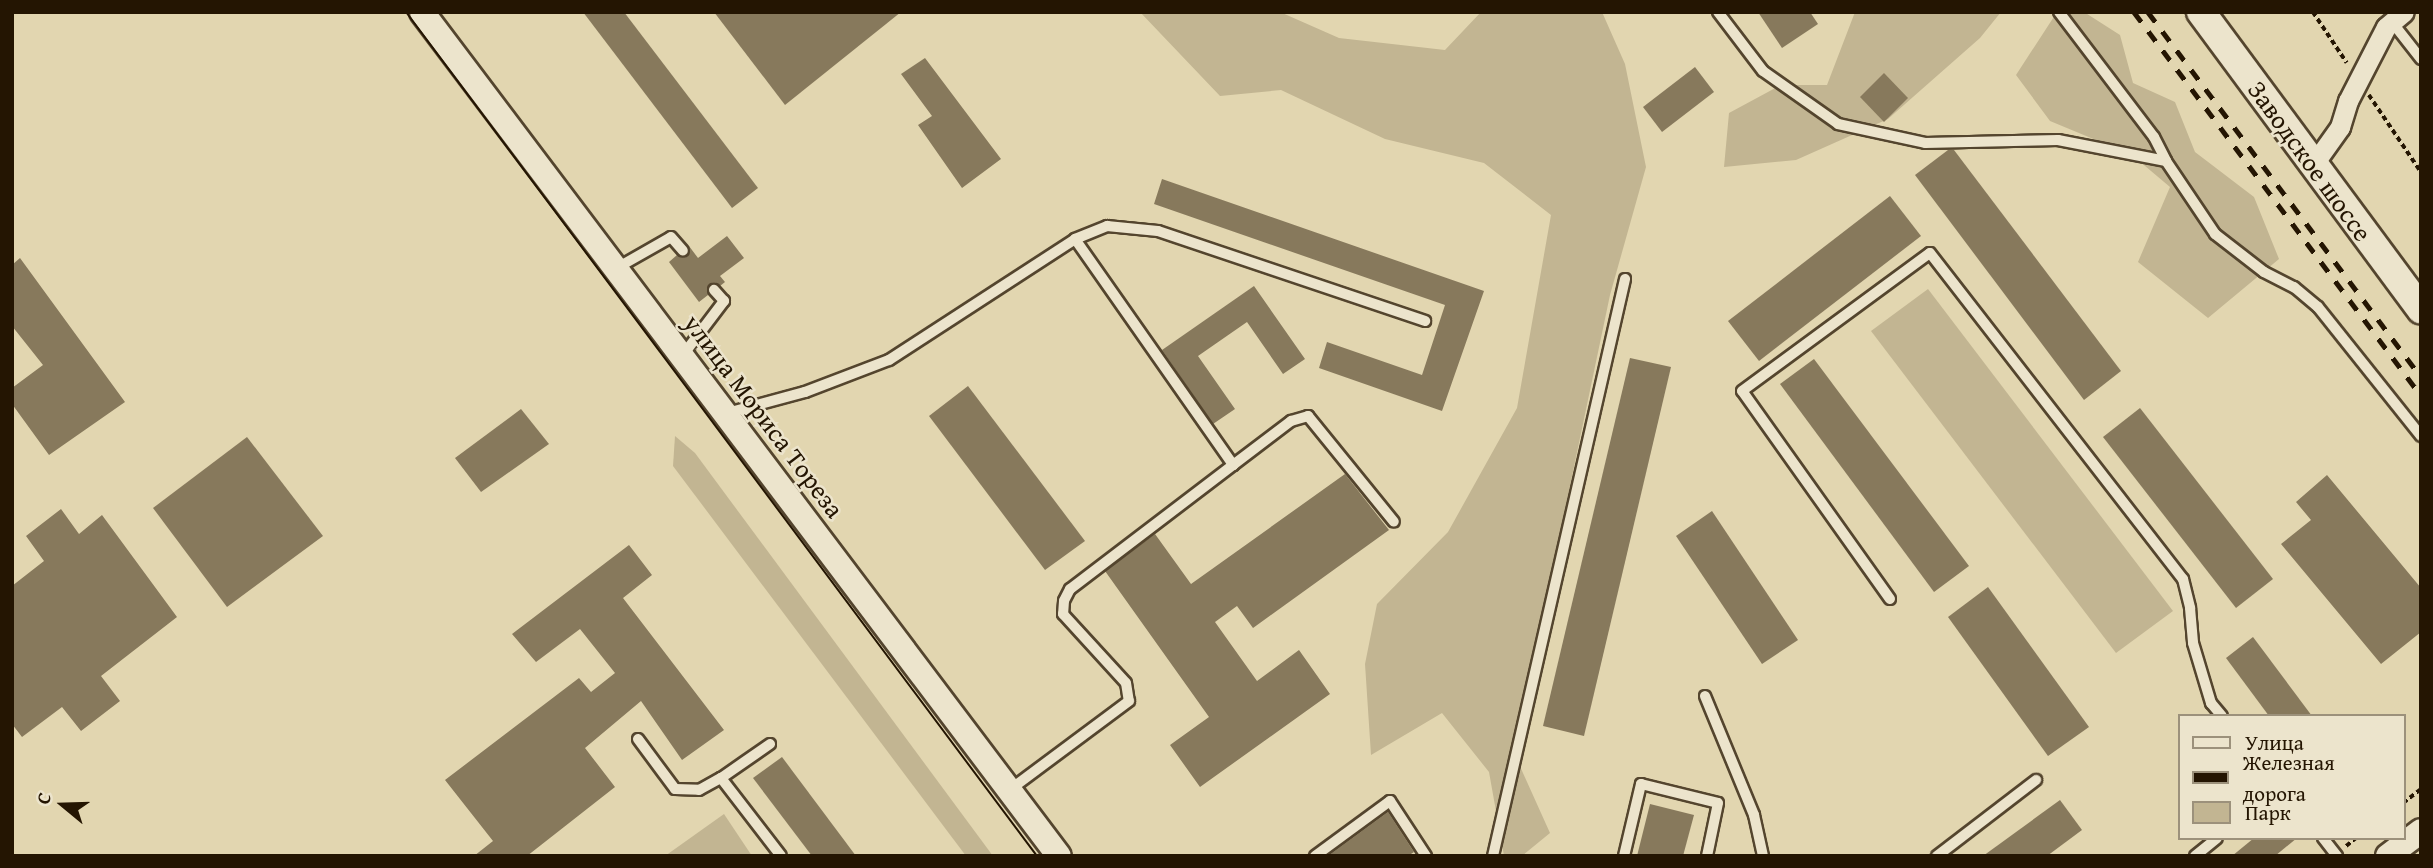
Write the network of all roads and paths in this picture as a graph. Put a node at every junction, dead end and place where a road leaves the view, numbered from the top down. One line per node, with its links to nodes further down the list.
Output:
1 (422, 12): 11 (street, улица Мориса Тореза)
2 (1718, 12): 7 (lane)
3 (2059, 12): 7 (lane)
4 (2201, 12): 8 (main road, Заводское шоссе)
5 (2398, 17): 6 (lane); 8 (street)
6 (2421, 60)
7 (2166, 161): 18 (lane)
8 (2313, 165): 14 (main road, Заводское шоссе)
9 (1075, 239): 15 (lane); 17 (lane); 19 (lane)
10 (683, 251): 11 (lane)
11 (615, 269): 16 (street, улица Мориса Тореза)
12 (1625, 279): 38 (lane)
13 (715, 290): 16 (lane)
14 (2421, 309)
15 (1425, 321)
16 (682, 356): 17 (street, улица Мориса Тореза)
17 (724, 414): 28 (street, улица Мориса Тореза)
18 (2421, 436)
19 (1233, 465): 20 (lane); 28 (lane)
20 (1394, 522)
21 (1890, 599): 23 (lane)
22 (1705, 696): 41 (lane)
23 (2220, 714)
24 (638, 739): 26 (lane)
25 (770, 744): 26 (lane)
26 (722, 778): 34 (lane)
27 (2036, 780): 42 (lane)
28 (1011, 789): 35 (street, улица Мориса Тореза)
29 (2421, 789): 30 (path)
30 (2405, 801)
31 (2421, 831): 45 (street)
32 (2215, 840): 43 (lane)
33 (2325, 840): 44 (lane)
34 (781, 856)
35 (1059, 856)
36 (1315, 856): 37 (lane)
37 (1426, 856)
38 (1493, 856)
39 (1624, 856): 40 (lane)
40 (1707, 856)
41 (1762, 856)
42 (1937, 856)
43 (2195, 856)
44 (2337, 856)
45 (2388, 856)

